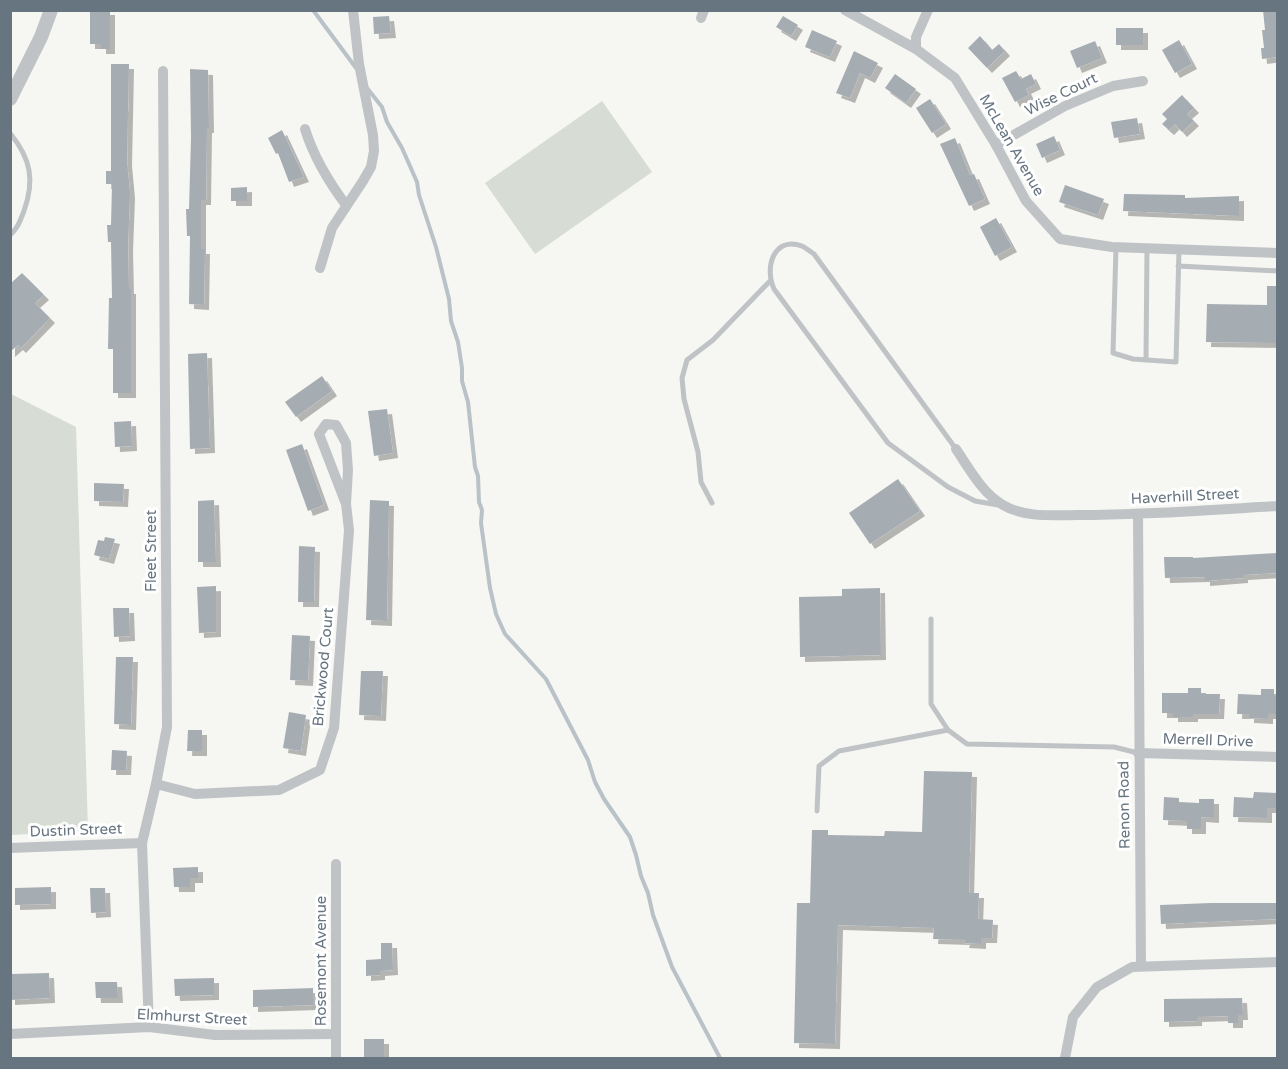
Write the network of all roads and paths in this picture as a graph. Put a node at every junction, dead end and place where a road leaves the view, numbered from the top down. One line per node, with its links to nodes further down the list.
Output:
1 (51, 10): 8 (street)
2 (353, 10): 12 (street)
3 (845, 10): 5 (street, McLean Avenue)
4 (928, 10): 5 (street)
5 (916, 50): 11 (street, McLean Avenue)
6 (163, 71): 33 (street, Fleet Street)
7 (1143, 81): 11 (street, Wise Court)
8 (10, 99)
9 (305, 129): 12 (street)
10 (10, 133): 13 (lane)
11 (996, 145): 14 (street, McLean Avenue)
12 (346, 205): 19 (street)
13 (10, 235)
14 (1116, 247): 15 (street, McLean Avenue); 22 (lane)
15 (1147, 248): 16 (street, McLean Avenue); 22 (lane)
16 (1179, 250): 17 (street, McLean Avenue); 18 (lane)
17 (1278, 254)
18 (1178, 266): 20 (lane); 22 (lane)
19 (320, 268)
20 (1278, 271)
21 (770, 281): 23 (lane); 24 (lane); 26 (lane)
22 (1146, 360)
23 (956, 449): 26 (street)
24 (712, 503)
25 (346, 504): 25 (street, Brickwood Court); 33 (street, Brickwood Court)
26 (1004, 506): 28 (street, Haverhill Street)
27 (1278, 506): 28 (street, Haverhill Street)
28 (1138, 515): 31 (street, Renon Road)
29 (931, 619): 30 (lane)
30 (948, 730): 31 (lane); 34 (lane)
31 (1138, 753): 32 (street, Merrell Drive); 39 (street, Renon Road)
32 (1278, 757)
33 (156, 784): 35 (street, Fleet Street)
34 (817, 811)
35 (142, 843): 36 (street, Dustin Street); 40 (street, Fleet Street)
36 (10, 848)
37 (336, 864): 42 (street, Rosemont Avenue)
38 (1278, 962): 39 (street)
39 (1141, 965): 44 (street)
40 (149, 1027): 41 (street, Elmhurst Street); 42 (street, Elmhurst Street)
41 (10, 1034)
42 (336, 1034): 43 (street, Rosemont Avenue)
43 (336, 1059)
44 (1065, 1059)

